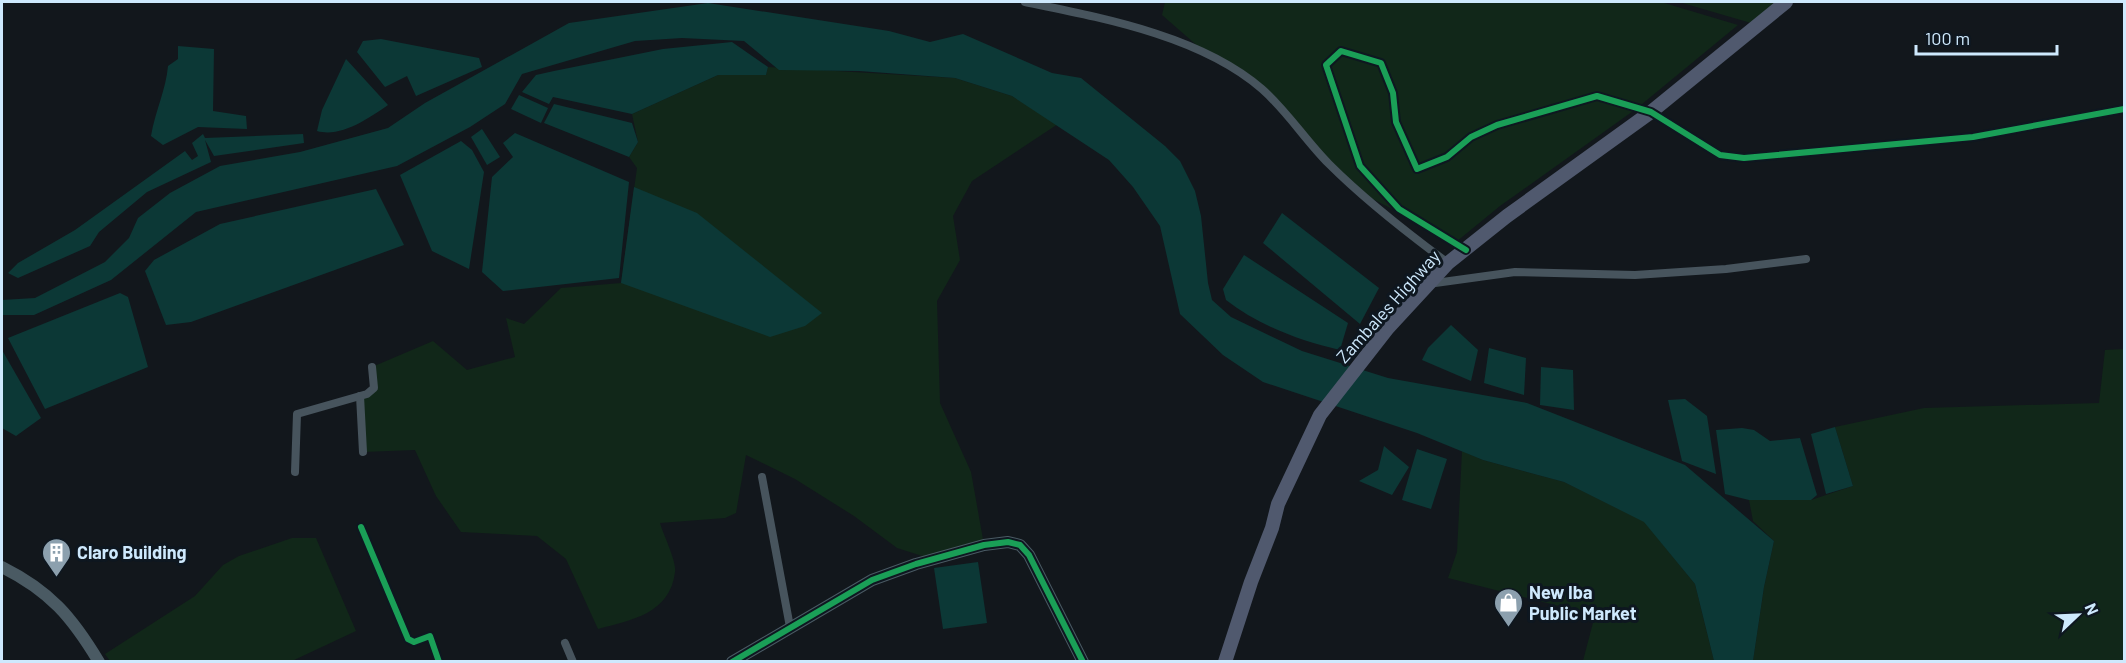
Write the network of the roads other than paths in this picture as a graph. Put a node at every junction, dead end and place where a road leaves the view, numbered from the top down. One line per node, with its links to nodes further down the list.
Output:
1 (1025, 2): 7 (street)
2 (1786, 2): 4 (main road, Zambales Highway)
3 (2124, 109): 4 (street)
4 (1651, 112): 5 (main road, Zambales Highway); 5 (street)
5 (1466, 250): 7 (main road, Zambales Highway)
6 (1806, 259): 8 (street)
7 (1448, 263): 8 (main road, Zambales Highway)
8 (1428, 284): 23 (main road, Zambales Highway)
9 (372, 367): 10 (street)
10 (360, 396): 11 (street); 12 (street)
11 (363, 452)
12 (295, 472)
13 (762, 477): 16 (street)
14 (361, 527): 19 (street)
15 (2, 567): 18 (street)
16 (790, 627): 21 (street); 22 (street)
17 (565, 643): 20 (street)
18 (99, 662)
19 (439, 662)
20 (573, 662)
21 (732, 662)
22 (1083, 662)
23 (1226, 662)

